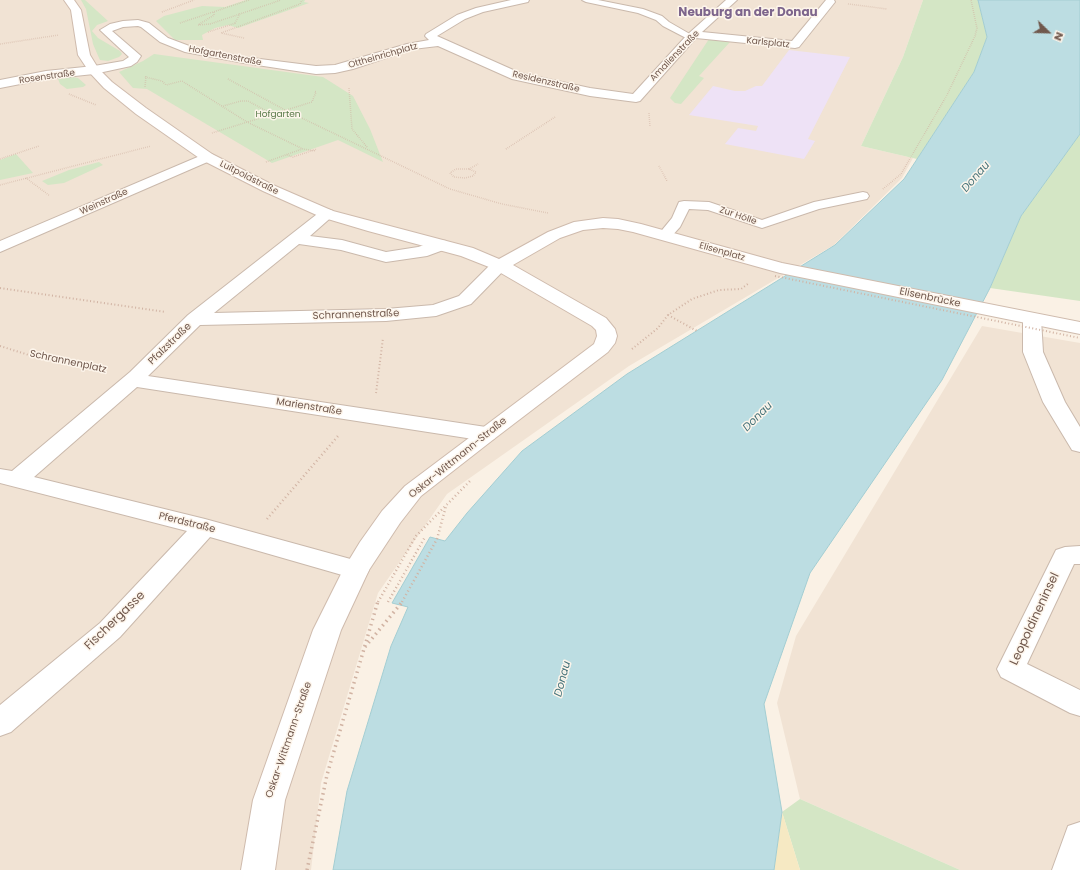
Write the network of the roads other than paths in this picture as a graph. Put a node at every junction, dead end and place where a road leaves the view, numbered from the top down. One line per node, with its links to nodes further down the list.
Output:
1 (69, 0): 8 (street, Luitpoldstraße)
2 (524, 0): 7 (street)
3 (586, 0): 6 (lane)
4 (732, 0): 6 (street, Amalienstraße)
5 (817, 0): 6 (street, Karlsplatz)
6 (693, 36): 11 (street, Amalienstraße)
7 (434, 39): 9 (street, Ottheinrichplatz); 11 (street, Residenzstraße)
8 (94, 70): 9 (street, Hofgartenstraße); 10 (street, Rosenstraße); 12 (street, Luitpoldstraße)
9 (316, 70)
10 (0, 84)
11 (636, 98)
12 (207, 157): 14 (street, Luitpoldstraße); 19 (street, Weinstraße)
13 (862, 196): 16 (lane, Zur Hölle)
14 (327, 214): 17 (street, Pfalzstraße); 18 (street, Luitpoldstraße)
15 (603, 223): 16 (street, Elisenplatz); 20 (street, Schrannenstraße)
16 (665, 235): 21 (street, Elisenplatz)
17 (296, 239): 18 (street); 22 (street, Pfalzstraße)
18 (440, 245): 20 (street, Luitpoldstraße)
19 (0, 247)
20 (500, 265): 22 (street, Schrannenstraße); 26 (street, Oskar-Wittmann-Straße)
21 (778, 272): 23 (street, Elisenbrücke)
22 (195, 319): 25 (street, Pfalzstraße)
23 (1032, 324): 24 (street, Elisenbrücke); 27 (street)
24 (1080, 328)
25 (135, 378): 26 (street, Marienstraße); 28 (street, Pfalzstraße)
26 (486, 434): 31 (street, Oskar-Wittmann-Straße)
27 (1080, 445)
28 (8, 478): 29 (street, Pferdstraße)
29 (205, 527): 31 (street, Pferdstraße); 33 (street, Fischergasse)
30 (1080, 555): 32 (street, Leopoldineninsel)
31 (356, 570): 35 (street, Oskar-Wittmann-Straße)
32 (1080, 704)
33 (0, 723)
34 (1080, 837): 36 (street)
35 (258, 870)
36 (1069, 870)

